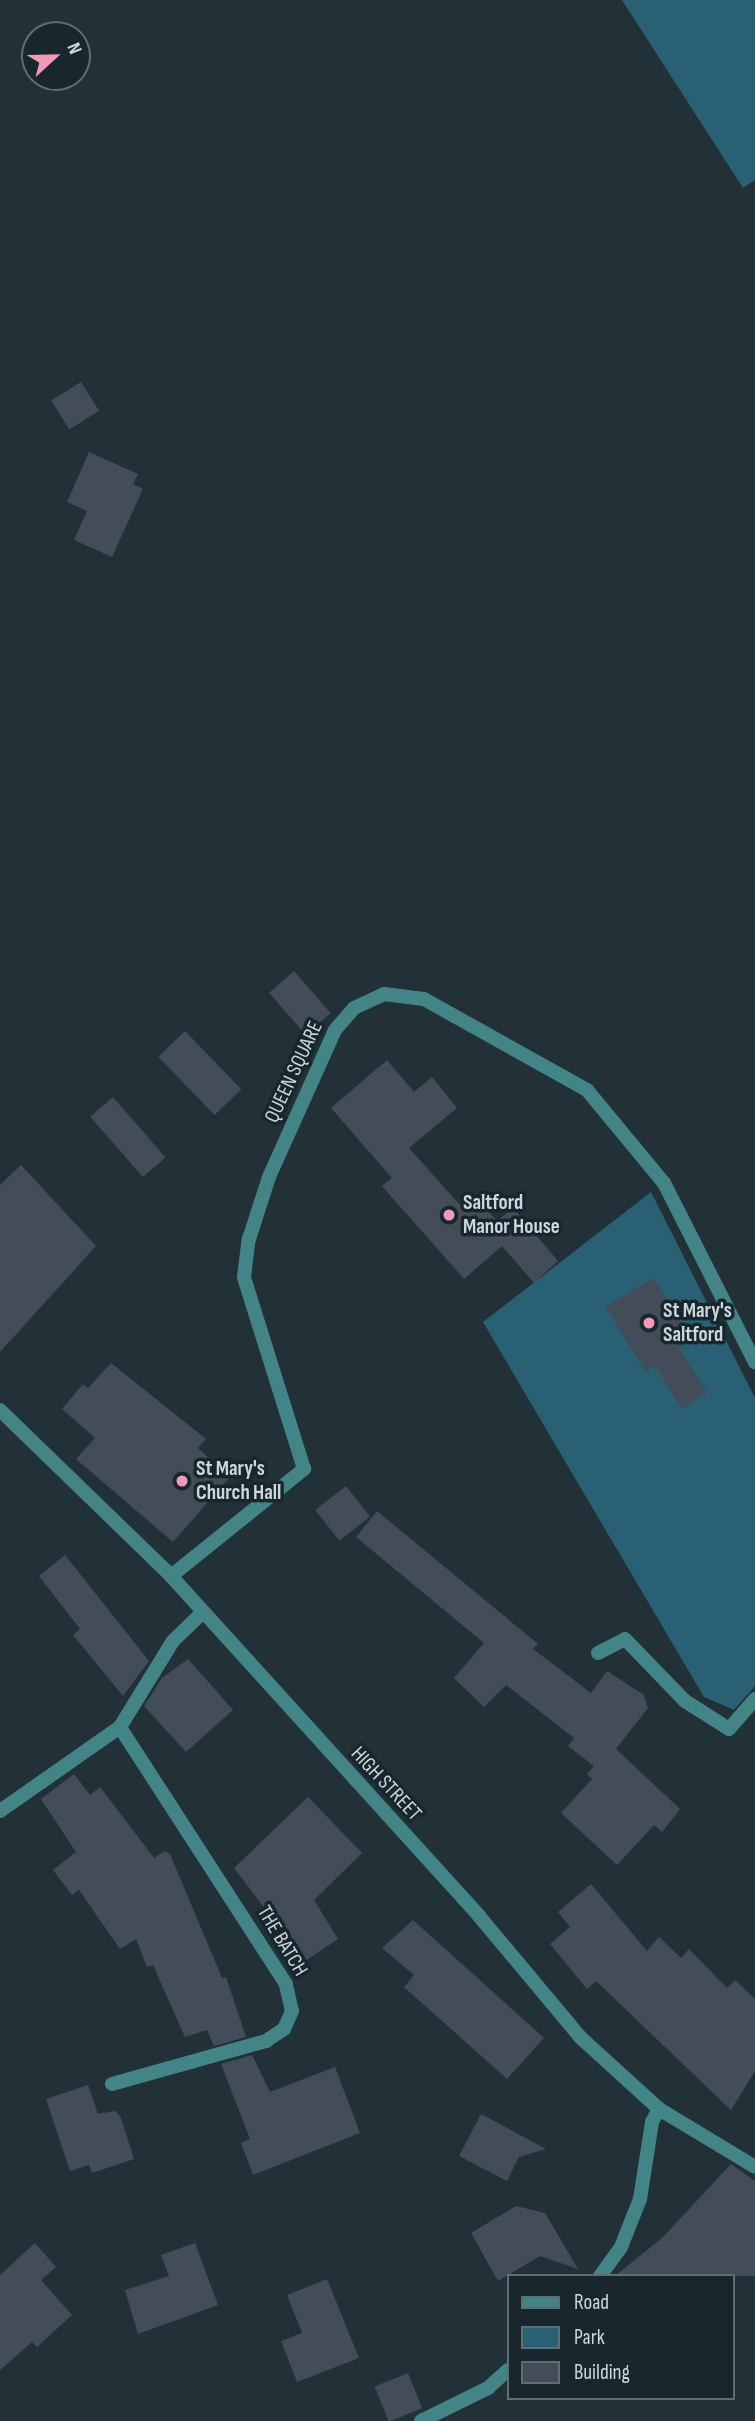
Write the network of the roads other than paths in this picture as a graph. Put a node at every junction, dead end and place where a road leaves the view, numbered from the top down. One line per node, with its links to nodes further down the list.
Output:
1 (755, 1362): 3 (street, QUEEN SQUARE)
2 (0, 1410): 3 (street, HIGH STREET)
3 (171, 1576): 4 (street, HIGH STREET)
4 (201, 1614): 7 (street); 10 (street, HIGH STREET)
5 (598, 1653): 6 (street)
6 (755, 1699)
7 (120, 1727): 8 (street); 9 (street, THE BATCH)
8 (0, 1811)
9 (112, 2084)
10 (659, 2109): 11 (street, HIGH STREET); 12 (street)
11 (755, 2167)
12 (601, 2274)
13 (506, 2372): 14 (street)
14 (421, 2421)

